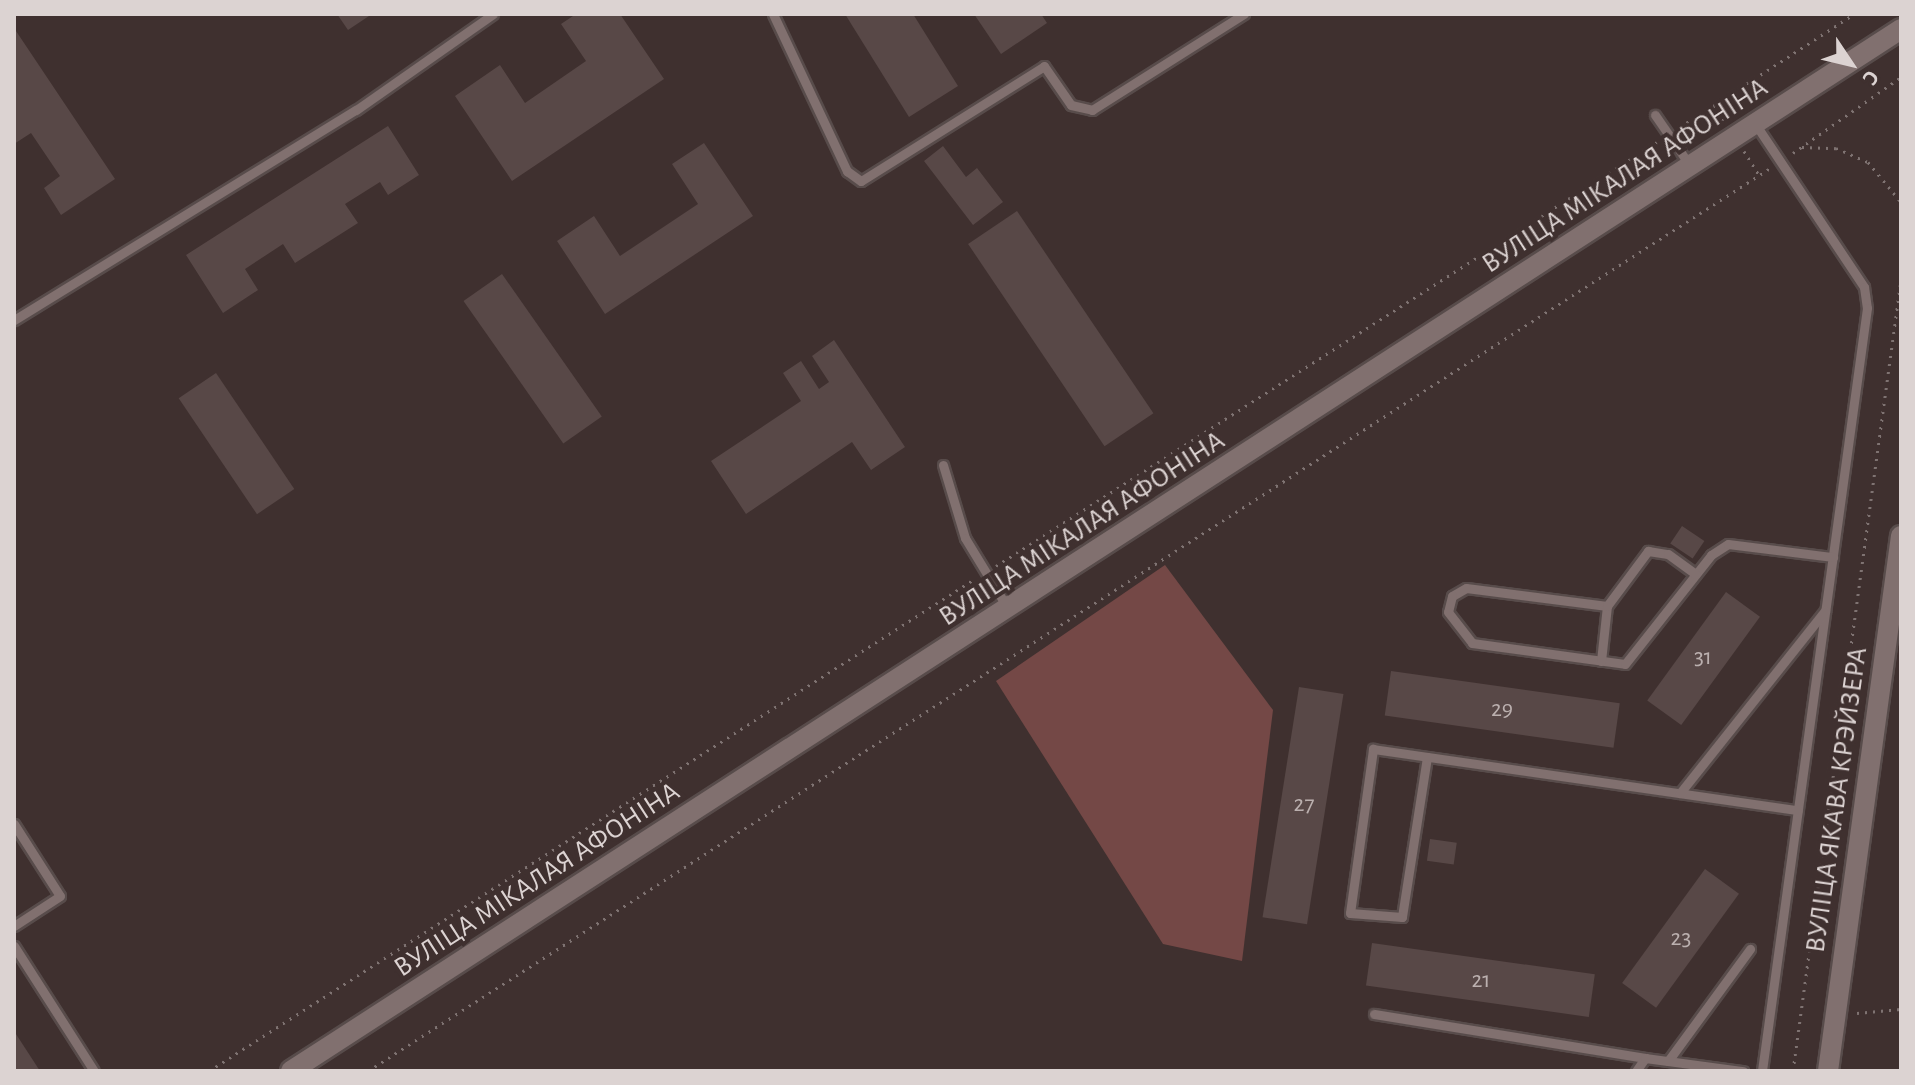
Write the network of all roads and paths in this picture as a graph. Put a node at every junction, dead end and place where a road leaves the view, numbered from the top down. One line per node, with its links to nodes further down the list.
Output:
1 (493, 14): 15 (lane)
2 (773, 14): 3 (lane)
3 (1244, 14)
4 (1854, 14): 9 (path)
5 (1901, 29): 8 (street, ВУЛІЦА МІКАЛАЯ АФОНІНА)
6 (1901, 77): 10 (path)
7 (1655, 115): 9 (lane)
8 (1756, 125): 11 (lane); 12 (street, ВУЛІЦА МІКАЛАЯ АФОНІНА)
9 (1669, 134): 12 (lane); 19 (path)
10 (1802, 147): 11 (path); 13 (path)
11 (1781, 161): 18 (lane); 40 (path)
12 (1691, 167): 22 (street, ВУЛІЦА МІКАЛАЯ АФОНІНА)
13 (1901, 202)
14 (1901, 279): 44 (path)
15 (14, 320)
16 (943, 465): 19 (lane)
17 (1901, 536): 33 (street, ВУЛІЦА ЯКАВА КРЭЙЗЕРА)
18 (1833, 557): 20 (lane); 23 (lane)
19 (986, 572): 22 (lane); 38 (path)
20 (1696, 574): 21 (lane); 24 (lane)
21 (1607, 606): 24 (lane); 24 (lane)
22 (1009, 611): 39 (street, ВУЛІЦА МІКАЛАЯ АФОНІНА)
23 (1825, 611): 26 (lane); 27 (lane)
24 (1601, 661)
25 (1427, 757): 25 (lane); 26 (lane)
26 (1680, 793): 27 (lane)
27 (1798, 810): 43 (lane)
28 (14, 824): 29 (lane)
29 (14, 926)
30 (14, 946): 37 (lane)
31 (1750, 949): 36 (lane)
32 (1901, 1009): 33 (path)
33 (1836, 1012): 45 (street, ВУЛІЦА ЯКАВА КРЭЙЗЕРА)
34 (1374, 1014): 35 (lane)
35 (1645, 1058): 36 (lane); 41 (lane)
36 (1668, 1061): 42 (lane)
37 (94, 1071)
38 (209, 1071)
39 (291, 1071)
40 (368, 1071)
41 (1636, 1071)
42 (1743, 1071)
43 (1762, 1071)
44 (1793, 1071)
45 (1828, 1071)

